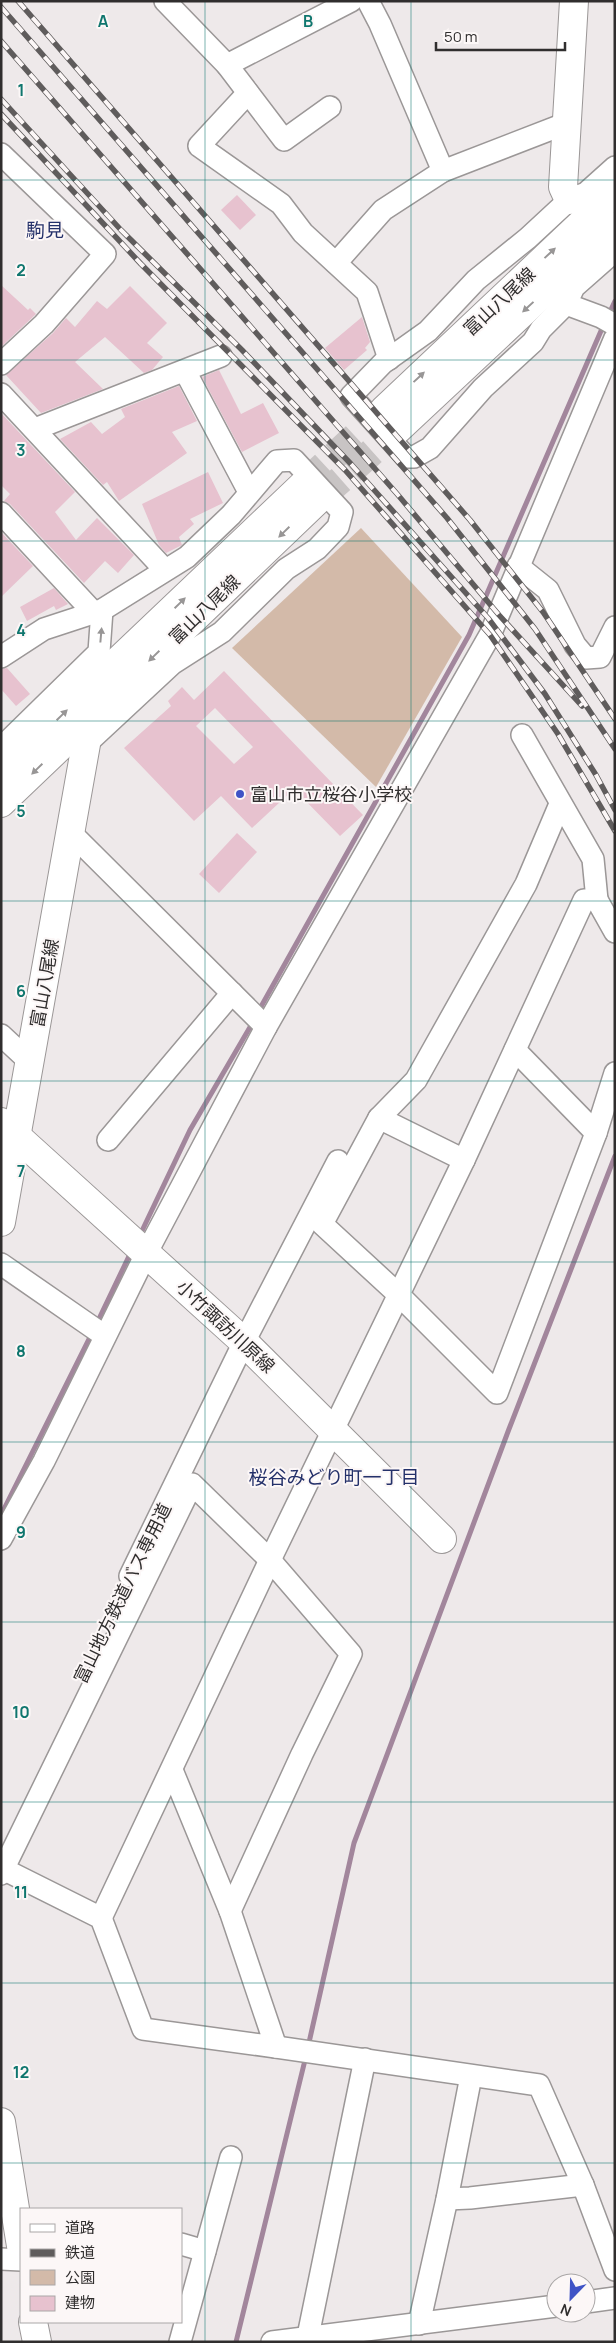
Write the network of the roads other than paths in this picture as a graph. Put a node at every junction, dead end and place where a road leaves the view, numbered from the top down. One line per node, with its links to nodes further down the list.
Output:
1 (351, 1): 5 (street)
2 (368, 1): 11 (street)
3 (574, 1): 8 (main road)
4 (167, 2): 5 (street)
5 (227, 65): 6 (street)
6 (248, 93): 7 (street); 16 (street)
7 (330, 107)
8 (567, 123): 11 (street); 13 (main road)
9 (1, 154): 22 (street)
10 (615, 166): 13 (street)
11 (443, 171): 16 (street)
12 (615, 192): 14 (main road, 富山八尾線, one-way to 12)
13 (569, 200): 21 (street)
14 (615, 226)
15 (615, 251): 17 (street)
16 (336, 264): 21 (street)
17 (566, 304): 18 (street); 21 (street)
18 (610, 322)
19 (615, 338): 28 (street)
20 (221, 356): 23 (street)
21 (389, 358)
22 (1, 364)
23 (185, 371): 25 (street); 26 (street)
24 (1, 394): 25 (street)
25 (35, 429): 29 (street)
26 (249, 492): 29 (street); 34 (street)
27 (1, 514): 30 (street)
28 (518, 566): 31 (street); 43 (street)
29 (165, 570): 30 (street)
30 (98, 611): 32 (street); 35 (street, one-way to 30)
31 (615, 627)
32 (1, 657)
33 (522, 735): 38 (street)
34 (86, 744): 39 (main road, 富山八尾線)
35 (1, 748)
36 (1, 772): 37 (main road, 富山八尾線, one-way to 37)
37 (1, 803)
38 (560, 804): 40 (street); 48 (street)
39 (71, 833): 42 (street); 46 (main road, 富山八尾線)
40 (597, 900): 41 (street); 45 (street)
41 (615, 932)
42 (232, 993): 43 (street); 51 (street)
43 (266, 1027): 55 (street)
44 (1, 1034): 46 (street)
45 (515, 1050): 50 (street); 52 (street)
46 (30, 1062): 49 (main road, 富山八尾線)
47 (615, 1073): 50 (street)
48 (379, 1118): 52 (street); 57 (street)
49 (9, 1129): 54 (main road, 富山八尾線); 55 (main road, 小竹諏訪川原線)
50 (596, 1133): 57 (street)
51 (108, 1140)
52 (464, 1160): 57 (street)
53 (338, 1161): 59 (street, 富山地方鉄道バス専用道)
54 (2, 1213)
55 (147, 1252): 58 (street); 59 (main road, 小竹諏訪川原線)
56 (1, 1264): 58 (street)
57 (399, 1295): 60 (street)
58 (105, 1336): 62 (street)
59 (244, 1342): 60 (main road, 小竹諏訪川原線); 65 (street, 富山地方鉄道バス専用道)
60 (334, 1430): 61 (main road, 小竹諏訪川原線); 63 (street)
61 (442, 1539)
62 (1, 1540)
63 (270, 1560): 64 (street); 66 (street); 67 (street)
64 (172, 1770): 67 (street); 68 (street)
65 (1, 1845)
66 (2, 1871): 68 (street)
67 (230, 1911): 69 (street)
68 (101, 1918): 69 (street)
69 (276, 2047): 70 (street)
70 (365, 2059): 71 (street); 87 (street)
71 (471, 2076): 74 (street); 75 (street)
72 (1, 2122): 76 (main road)
73 (231, 2158): 78 (street)
74 (583, 2185): 75 (street); 81 (street)
75 (447, 2199): 86 (street)
76 (20, 2240)
77 (182, 2244): 78 (street)
78 (205, 2251): 89 (street)
79 (1, 2259): 80 (street)
80 (20, 2260)
81 (615, 2270)
82 (615, 2298): 83 (street)
83 (596, 2301)
84 (546, 2307): 86 (street)
85 (33, 2323): 88 (main road)
86 (418, 2324): 87 (street)
87 (308, 2336): 90 (street)
88 (37, 2342)
89 (180, 2342)
90 (272, 2342)

